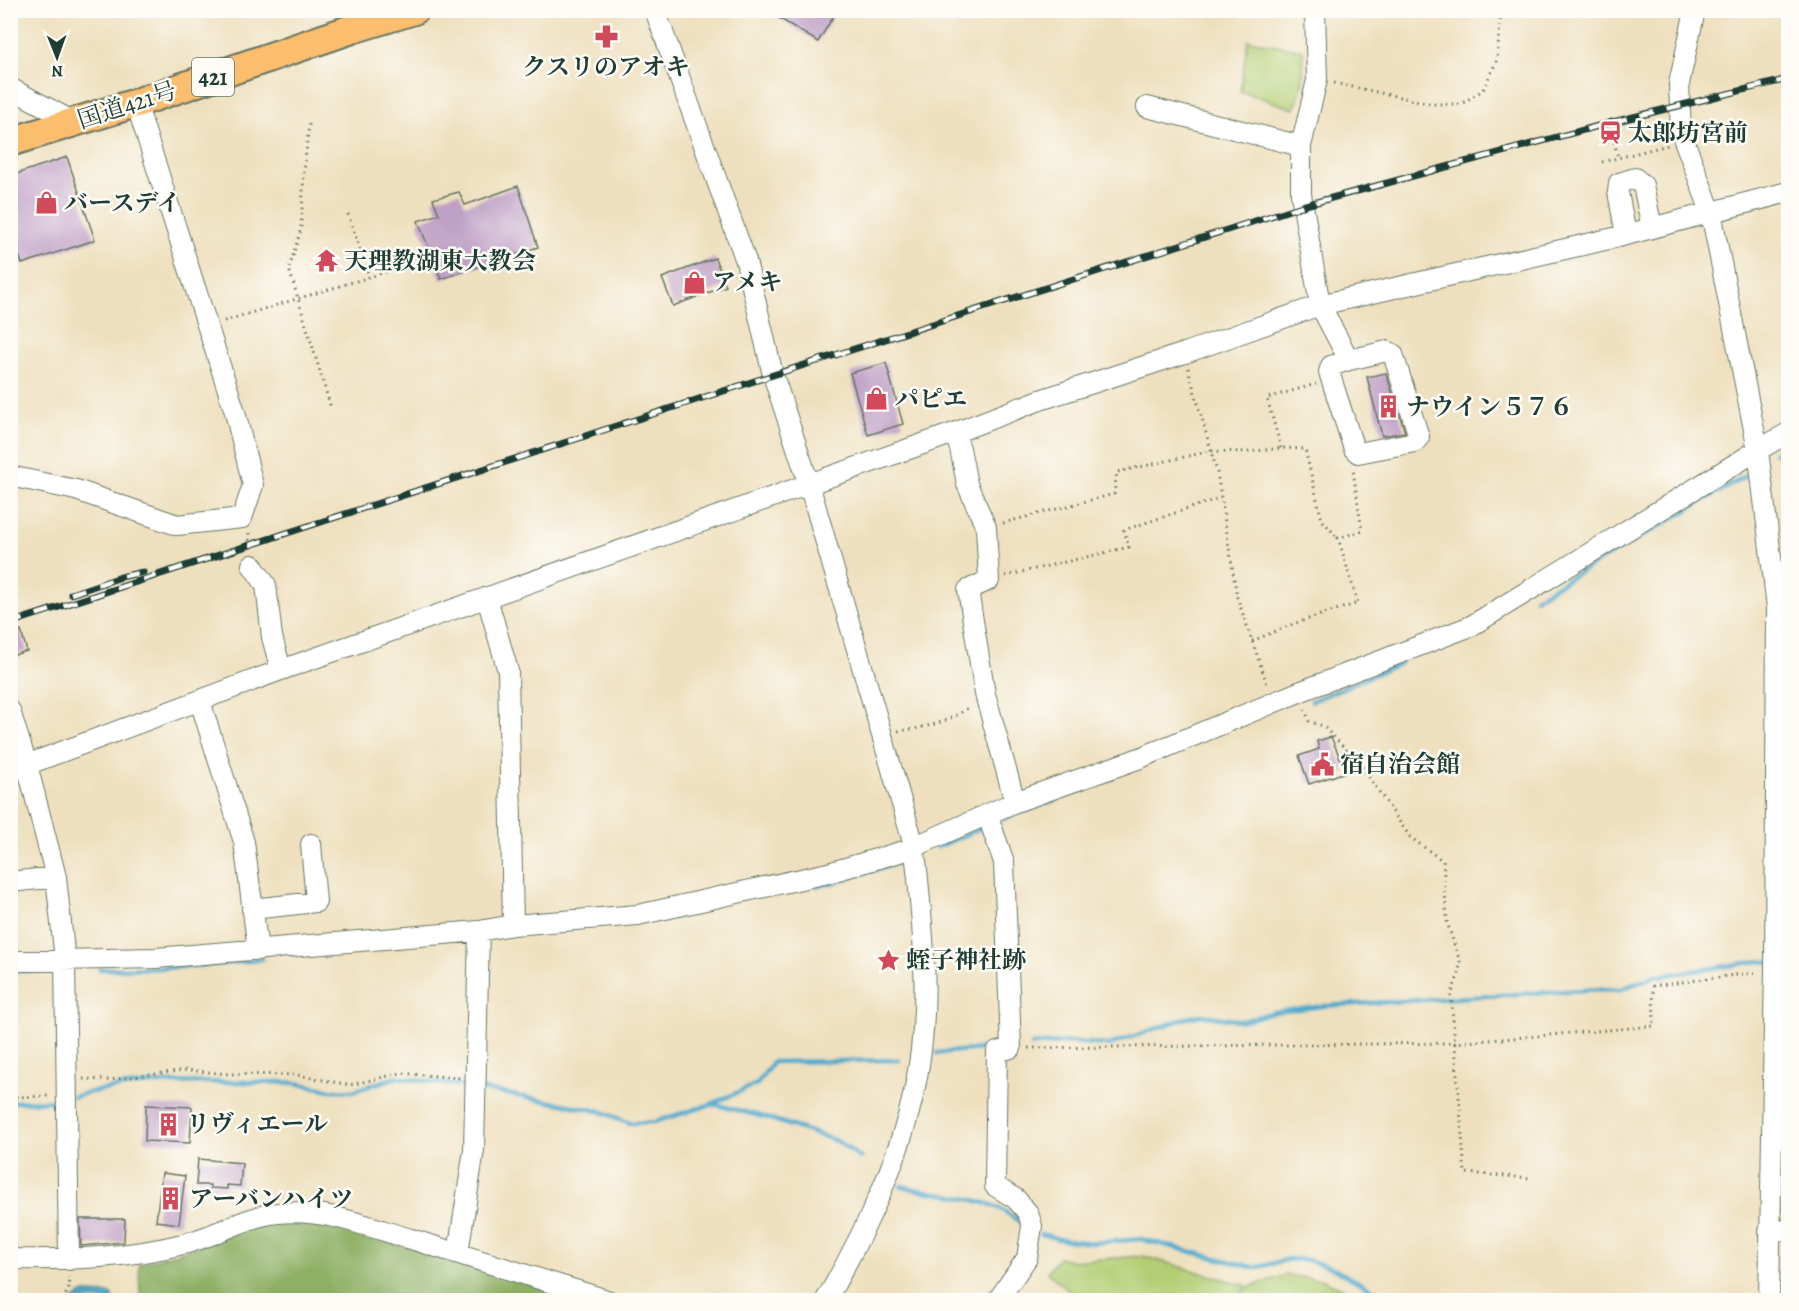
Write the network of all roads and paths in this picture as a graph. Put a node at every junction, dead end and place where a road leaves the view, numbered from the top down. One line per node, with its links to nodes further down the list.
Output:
1 (414, 10): 8 (highway, 国道421号 / 421)
2 (655, 10): 40 (street)
3 (1315, 10): 6 (street)
4 (1501, 10): 6 (path)
5 (1695, 10): 13 (street)
6 (1317, 80): 15 (street)
7 (10, 88): 10 (street)
8 (136, 103): 10 (highway, 国道421号 / 421); 28 (street)
9 (1147, 107): 15 (street)
10 (74, 122): 14 (highway, 国道421号 / 421)
11 (309, 124): 26 (path)
12 (1613, 136): 16 (path)
13 (1684, 141): 16 (path); 20 (street)
14 (10, 142)
15 (1300, 147): 27 (street)
16 (1618, 158): 17 (path); 18 (path)
17 (1602, 162)
18 (1620, 166)
19 (1788, 192): 20 (street)
20 (1711, 212): 22 (street); 36 (street)
21 (348, 214): 25 (path)
22 (1652, 228): 23 (street); 23 (street)
23 (1626, 235): 27 (street)
24 (429, 259): 25 (path)
25 (369, 277): 26 (path)
26 (298, 298): 28 (path); 32 (path)
27 (1320, 305): 29 (street); 30 (street)
28 (208, 326): 42 (street)
29 (1185, 353): 33 (street); 37 (path)
30 (1349, 360): 31 (street); 38 (street)
31 (1332, 380): 35 (path); 38 (street)
32 (332, 408)
33 (954, 433): 40 (street); 43 (street)
34 (1788, 433): 36 (street)
35 (1281, 448): 37 (path); 44 (path)
36 (1758, 450): 50 (street); 69 (street)
37 (1211, 451): 41 (path); 43 (path)
38 (1358, 453): 44 (path)
39 (10, 476): 42 (street)
40 (808, 484): 47 (street); 55 (street)
41 (1220, 498): 46 (path); 48 (path)
42 (242, 518): 45 (path)
43 (986, 527): 46 (street)
44 (1338, 538): 48 (path)
45 (252, 566): 49 (street)
46 (989, 580): 51 (street)
47 (487, 598): 49 (street); 64 (street)
48 (1252, 641): 53 (path)
49 (281, 670): 52 (street)
50 (1299, 692): 53 (street); 70 (path)
51 (985, 694): 55 (path); 57 (street)
52 (200, 701): 56 (street); 63 (street)
53 (1274, 703): 57 (street)
54 (10, 711): 56 (street)
55 (881, 734): 60 (street)
56 (19, 768): 61 (street)
57 (1015, 802): 58 (street)
58 (987, 814): 60 (street); 71 (street)
59 (310, 844): 63 (street)
60 (914, 847): 64 (street); 82 (street)
61 (56, 877): 62 (street); 67 (street)
62 (10, 882)
63 (252, 909): 66 (street)
64 (513, 925): 65 (street)
65 (479, 931): 66 (street); 72 (street)
66 (258, 950): 67 (street)
67 (65, 960): 68 (street); 73 (street)
68 (10, 961)
69 (1775, 969): 70 (path); 76 (street)
70 (1454, 1043): 71 (path); 75 (path)
71 (1011, 1048): 83 (street)
72 (476, 1089): 73 (path); 77 (street)
73 (67, 1091): 74 (path); 79 (street)
74 (10, 1097)
75 (1531, 1178)
76 (1779, 1231): 84 (street)
77 (458, 1253): 79 (street); 81 (street)
78 (10, 1259): 79 (street)
79 (69, 1266): 80 (path)
80 (63, 1300)
81 (607, 1300)
82 (826, 1300)
83 (998, 1300)
84 (1769, 1300)

